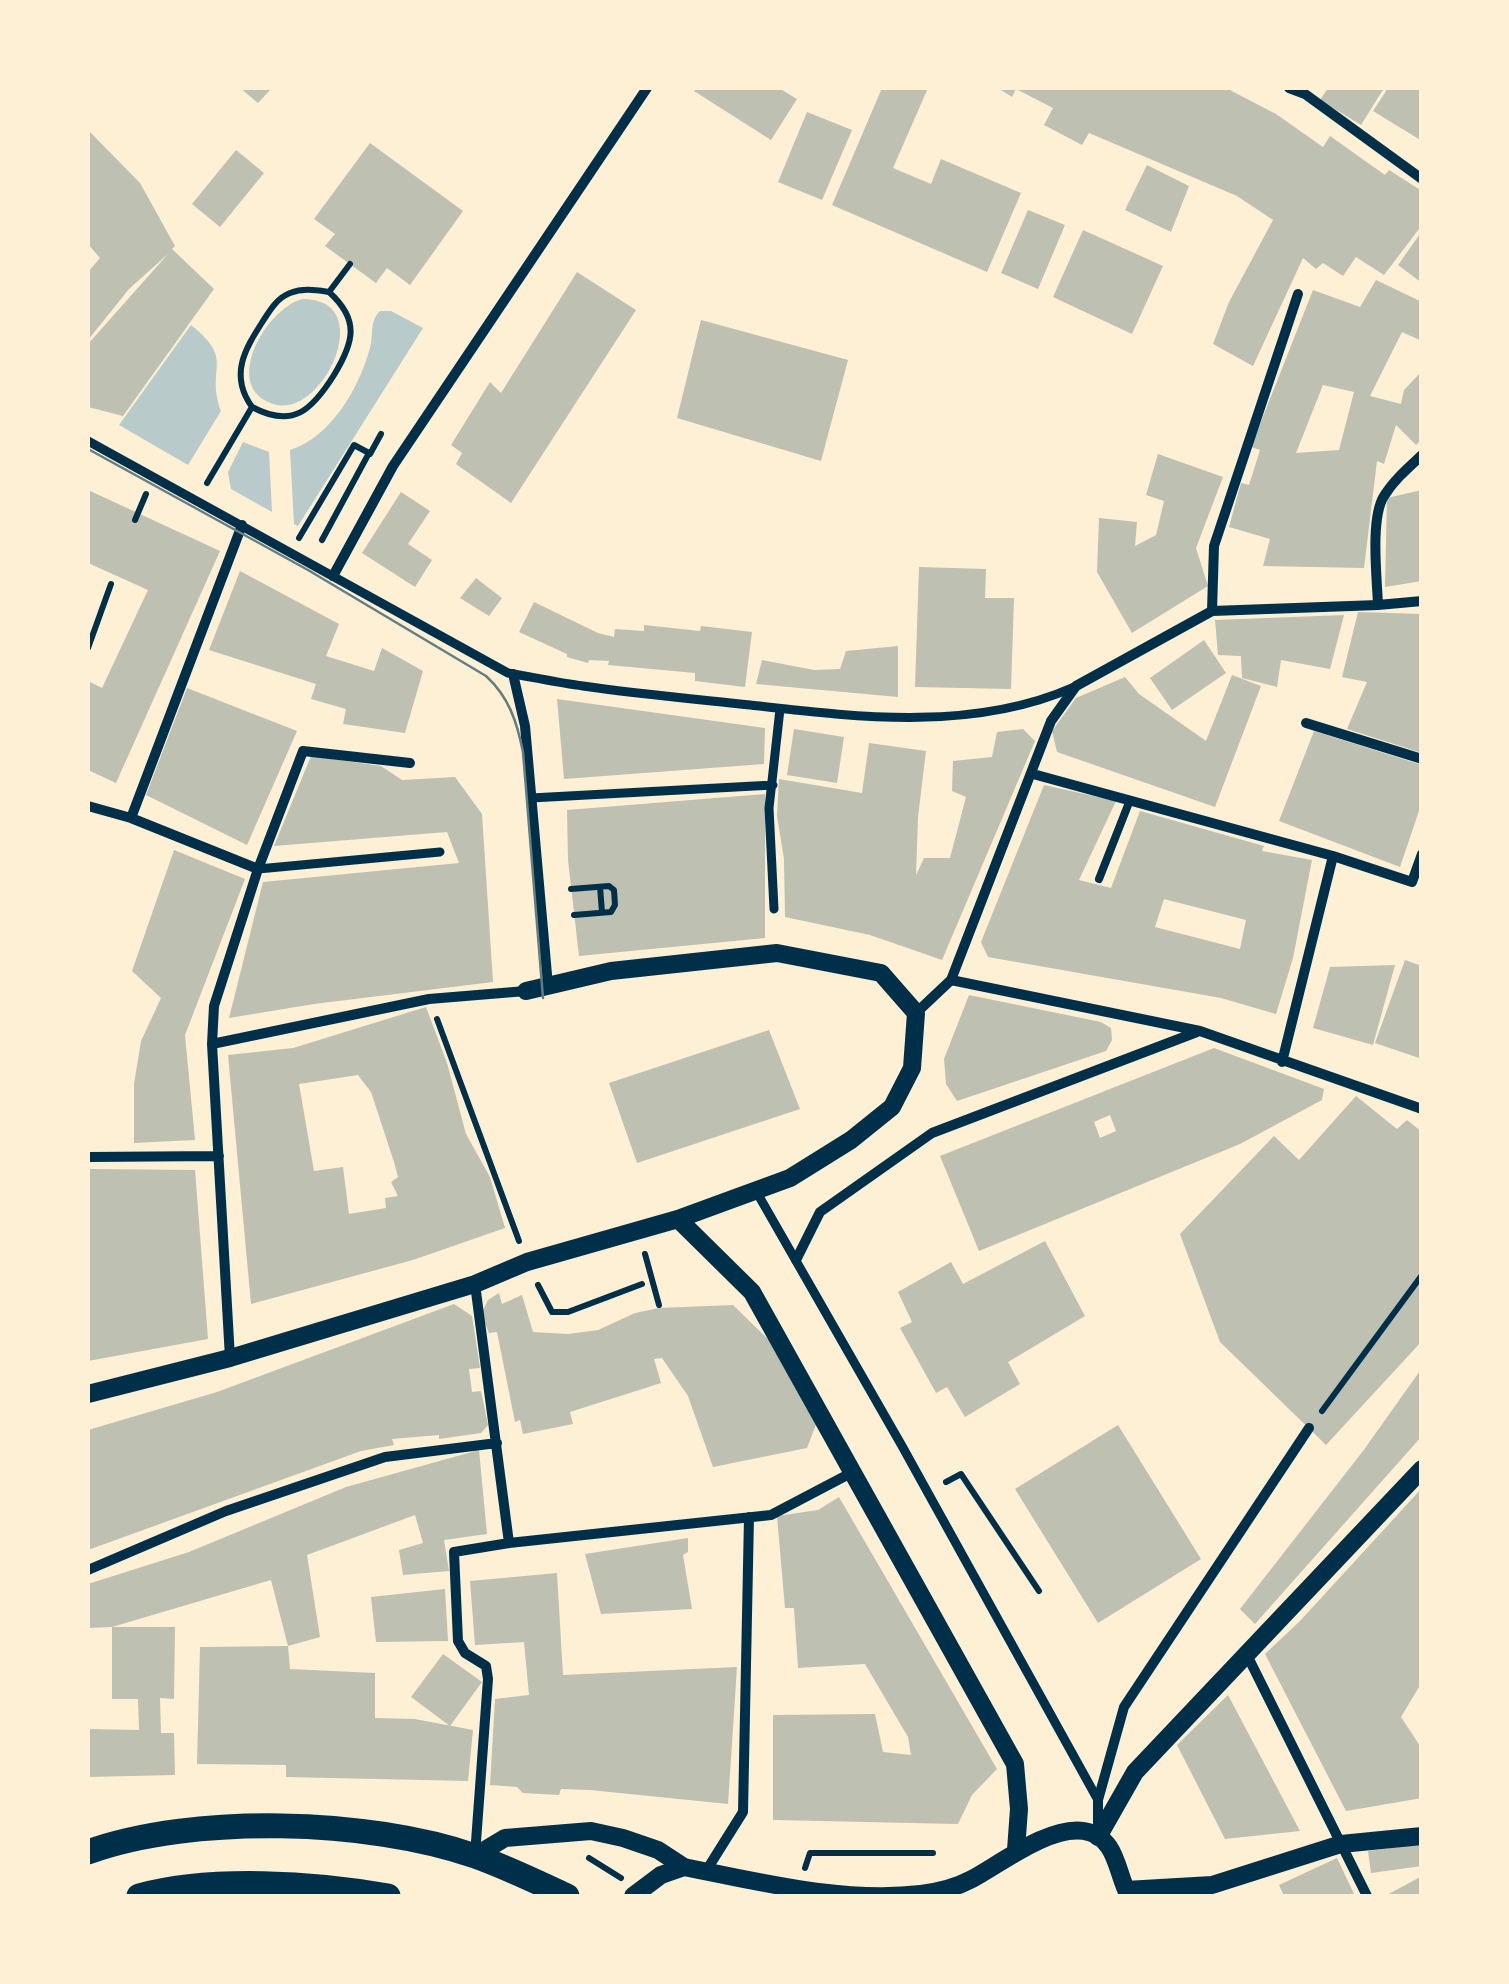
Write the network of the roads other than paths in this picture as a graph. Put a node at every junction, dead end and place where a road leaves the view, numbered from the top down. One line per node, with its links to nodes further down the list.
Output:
1 (647, 88): 9 (street)
2 (1289, 88): 3 (street)
3 (1307, 91): 4 (street)
4 (1422, 179)
5 (1298, 294): 12 (street)
6 (88, 441): 8 (street)
7 (1422, 455): 11 (street)
8 (242, 525): 9 (street); 24 (street)
9 (332, 576): 13 (street)
10 (1422, 601): 11 (street)
11 (1378, 606): 12 (street)
12 (1212, 611): 14 (street)
13 (510, 674): 15 (street); 21 (street)
14 (1076, 686): 15 (street); 19 (street)
15 (780, 709): 20 (street)
16 (1306, 723): 17 (street)
17 (1422, 759)
18 (410, 762): 28 (street)
19 (1033, 774): 22 (street); 32 (street)
20 (773, 785): 21 (street); 31 (street)
21 (531, 798): 33 (street)
22 (1130, 800): 27 (street); 29 (lane)
23 (88, 806): 24 (street)
24 (131, 818): 28 (street)
25 (440, 852): 28 (street)
26 (1422, 854): 30 (street)
27 (1333, 856): 30 (street); 38 (street)
28 (258, 868): 37 (street)
29 (1100, 879)
30 (1417, 884)
31 (774, 909)
32 (951, 980): 35 (street); 36 (street)
33 (548, 986): 34 (street); 35 (street)
34 (526, 991): 37 (street)
35 (916, 1013): 42 (street)
36 (1200, 1031): 38 (street); 44 (street)
37 (212, 1044): 40 (street)
38 (1282, 1062): 39 (street)
39 (1422, 1108)
40 (218, 1156): 41 (street); 46 (street)
41 (88, 1157)
42 (756, 1190): 43 (street); 44 (street)
43 (678, 1218): 45 (street); 51 (street)
44 (796, 1260): 56 (street)
45 (475, 1284): 46 (street); 49 (street)
46 (230, 1358): 47 (street)
47 (88, 1394)
48 (1309, 1428): 56 (street)
49 (496, 1442): 53 (street); 54 (street)
50 (1422, 1469): 55 (street)
51 (851, 1472): 52 (street); 60 (street)
52 (749, 1517): 53 (street); 64 (street)
53 (509, 1543): 62 (street)
54 (88, 1570)
55 (1247, 1654): 58 (street); 59 (street)
56 (1098, 1800): 58 (street)
57 (1422, 1836): 59 (street)
58 (1098, 1837): 60 (street); 66 (street)
59 (1341, 1844): 66 (street); 70 (street)
60 (1016, 1850): 64 (street)
61 (88, 1852): 62 (main road)
62 (475, 1856): 63 (street); 69 (main road)
63 (684, 1867): 64 (street); 65 (street)
64 (706, 1871)
65 (636, 1893)
66 (1124, 1894)
67 (140, 1896): 68 (main road)
68 (388, 1896)
69 (566, 1896)
70 (1367, 1896)

